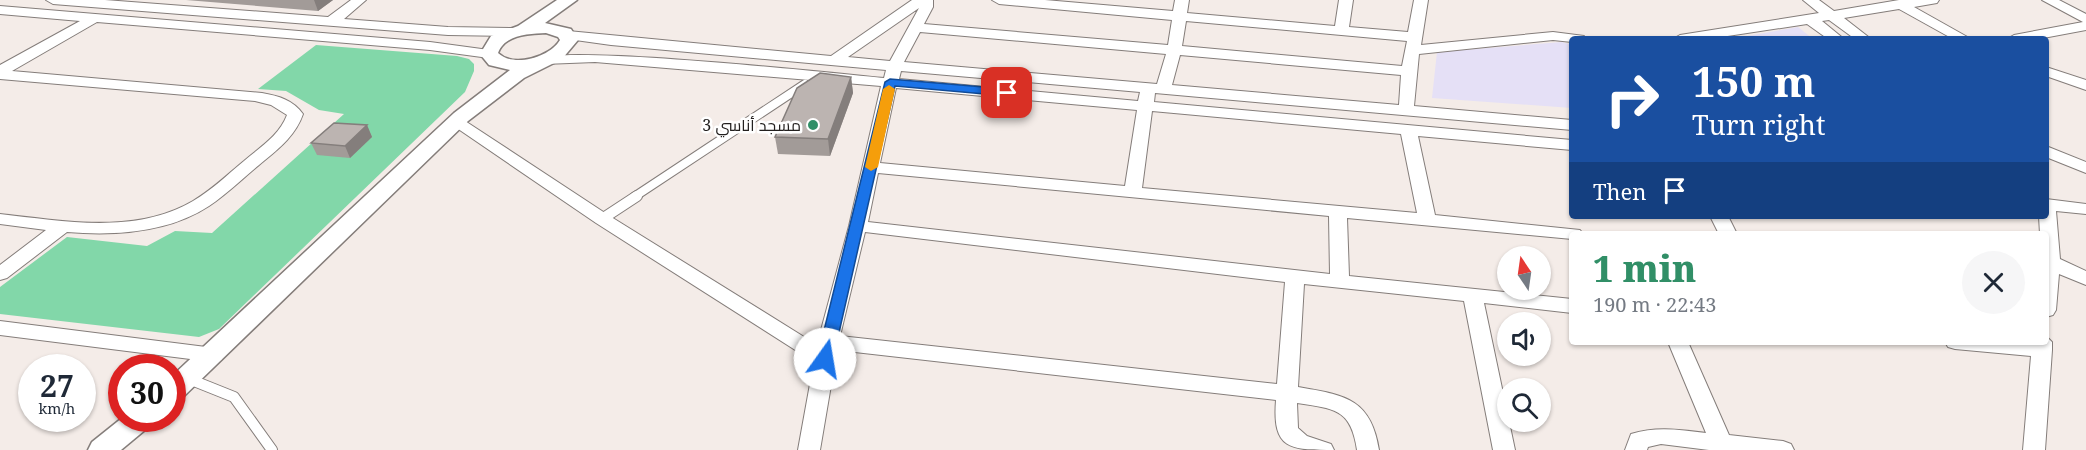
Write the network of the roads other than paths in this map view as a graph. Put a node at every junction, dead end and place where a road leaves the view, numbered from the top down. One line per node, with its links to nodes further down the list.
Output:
1 (10, 0): 15 (street)
2 (53, 0): 13 (street)
3 (359, 0): 22 (street)
4 (569, 0): 26 (street)
5 (585, 0): 27 (street)
6 (923, 0): 24 (street); 37 (street)
7 (999, 0): 16 (street)
8 (1346, 0): 25 (street)
9 (1421, 0): 34 (street)
10 (1810, 0): 18 (street)
11 (1932, 0): 14 (street)
12 (2049, 0): 21 (street)
13 (121, 2): 19 (street); 22 (street)
14 (1899, 4): 18 (street); 31 (street)
15 (0, 5)
16 (1181, 8): 25 (street); 35 (street)
17 (0, 10): 19 (street)
18 (1831, 15): 20 (street); 30 (street)
19 (95, 18): 36 (street); 41 (street)
20 (1810, 18): 28 (street); 29 (street)
21 (2086, 19)
22 (331, 22): 26 (street)
23 (2086, 26): 32 (street)
24 (916, 27): 35 (street); 42 (street)
25 (1341, 30): 34 (street)
26 (517, 31): 27 (street); 36 (street)
27 (566, 34): 37 (street); 38 (street)
28 (1699, 36)
29 (1833, 36)
30 (1860, 36)
31 (1958, 36)
32 (2031, 36)
33 (1569, 38): 34 (street)
34 (1414, 43): 39 (street)
35 (1174, 51): 39 (street); 45 (street)
36 (490, 56): 38 (street); 48 (street)
37 (835, 60): 42 (street)
38 (541, 61): 43 (street); 48 (street)
39 (1408, 71): 49 (street)
40 (2049, 71): 44 (street)
41 (0, 73): 64 (street)
42 (893, 74): 43 (street); 45 (street); 46 (street); 54 (street)
43 (817, 76): 61 (lane)
44 (2086, 85)
45 (1156, 88): 46 (street); 49 (street)
46 (1146, 105): 49 (street); 56 (street)
47 (1436, 113): 49 (street); 50 (street); 51 (street)
48 (459, 119): 61 (street); 78 (street)
49 (1407, 119): 51 (street); 62 (street)
50 (1569, 125)
51 (1439, 132): 52 (street)
52 (1569, 145)
53 (2049, 152): 55 (street)
54 (871, 166): 56 (street); 63 (street)
55 (2086, 168)
56 (1132, 192): 59 (street)
57 (2049, 204): 58 (street)
58 (2082, 210)
59 (1338, 212): 62 (street); 70 (street)
60 (0, 219): 64 (street)
61 (602, 219): 77 (street)
62 (1427, 219): 65 (street)
63 (858, 226): 68 (street); 77 (street)
64 (62, 227): 66 (street)
65 (1569, 233)
66 (0, 274)
67 (2049, 274): 69 (street)
68 (1295, 277): 70 (street); 81 (street)
69 (2086, 279)
70 (1340, 282): 71 (street)
71 (1473, 297): 72 (street); 89 (street)
72 (1569, 306)
73 (0, 328): 78 (street)
74 (1679, 345): 83 (street)
75 (2020, 345): 76 (street)
76 (2042, 346): 92 (street)
77 (826, 350): 81 (street); 86 (street)
78 (214, 355): 79 (street)
79 (186, 381)
80 (186, 387): 85 (lane)
81 (1286, 393): 87 (street); 88 (street)
82 (124, 432): 84 (street)
83 (1722, 446): 90 (street); 91 (street)
84 (102, 450)
85 (272, 450)
86 (809, 450)
87 (1323, 450)
88 (1368, 450)
89 (1504, 450)
90 (1636, 450)
91 (1783, 450)
92 (2034, 450)

